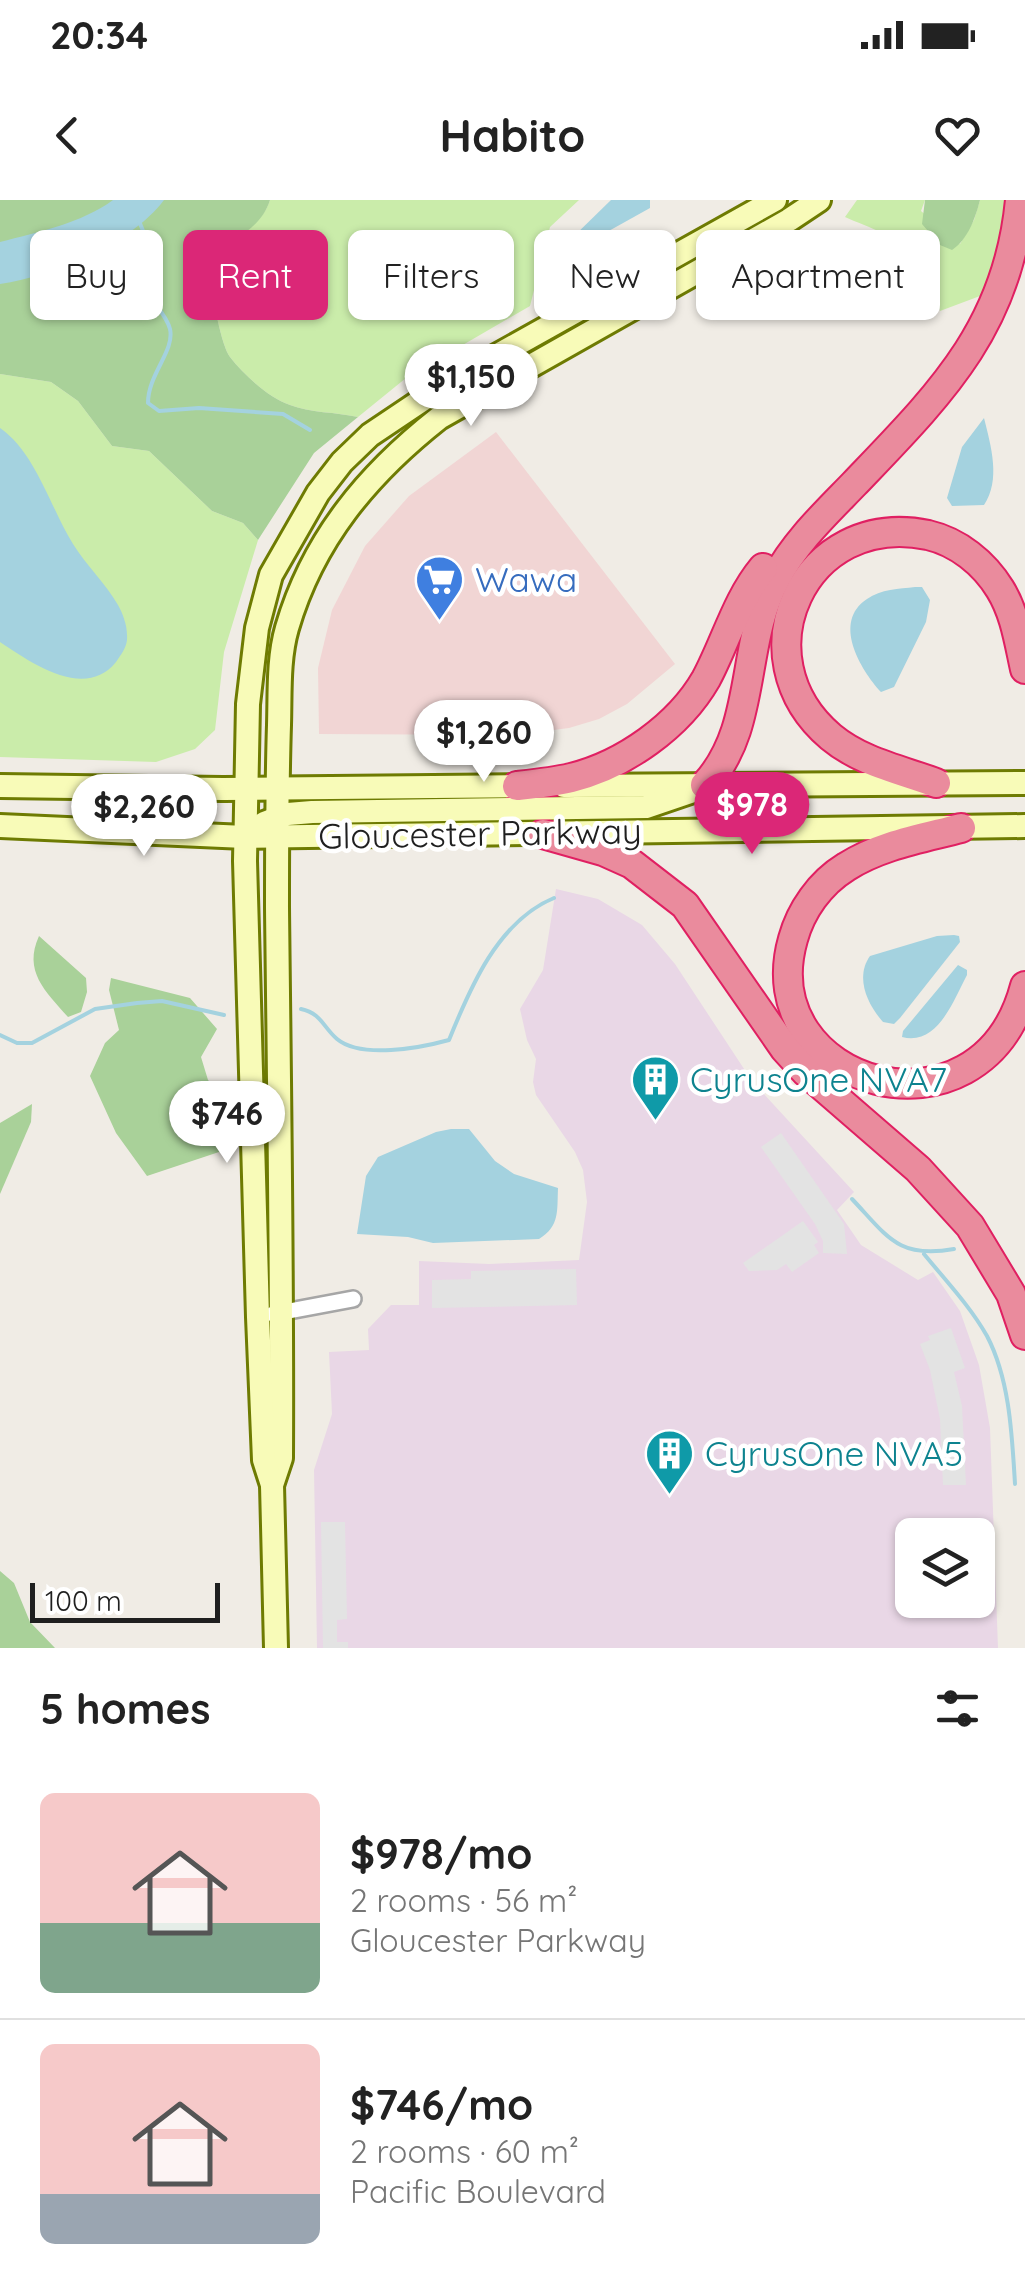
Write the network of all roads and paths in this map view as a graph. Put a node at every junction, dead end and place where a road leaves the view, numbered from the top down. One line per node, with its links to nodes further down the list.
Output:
1 (775, 200): 11 (main road)
2 (819, 200): 12 (main road)
3 (1020, 200): 4 (highway)
4 (845, 493): 8 (highway); 10 (highway)
5 (1025, 669): 6 (highway)
6 (936, 783): 7 (main road, Gloucester Parkway); 8 (main road, Gloucester Parkway)
7 (1016, 783)
8 (705, 785): 10 (main road, Gloucester Parkway); 15 (main road)
9 (0, 786): 11 (main road, Gloucester Parkway)
10 (517, 786): 12 (main road, Gloucester Parkway)
11 (246, 788): 12 (main road, Gloucester Parkway); 18 (main road)
12 (277, 788): 15 (main road)
13 (0, 826): 18 (main road, Gloucester Parkway)
14 (1015, 826): 16 (main road, Gloucester Parkway)
15 (277, 827): 17 (main road, Gloucester Parkway); 18 (main road, Gloucester Parkway); 21 (main road)
16 (961, 828): 17 (main road, Gloucester Parkway); 19 (highway)
17 (543, 834): 22 (highway)
18 (246, 837): 21 (main road)
19 (1025, 986)
20 (352, 1299): 21 (street)
21 (269, 1314): 23 (main road)
22 (1025, 1335)
23 (276, 1648)

